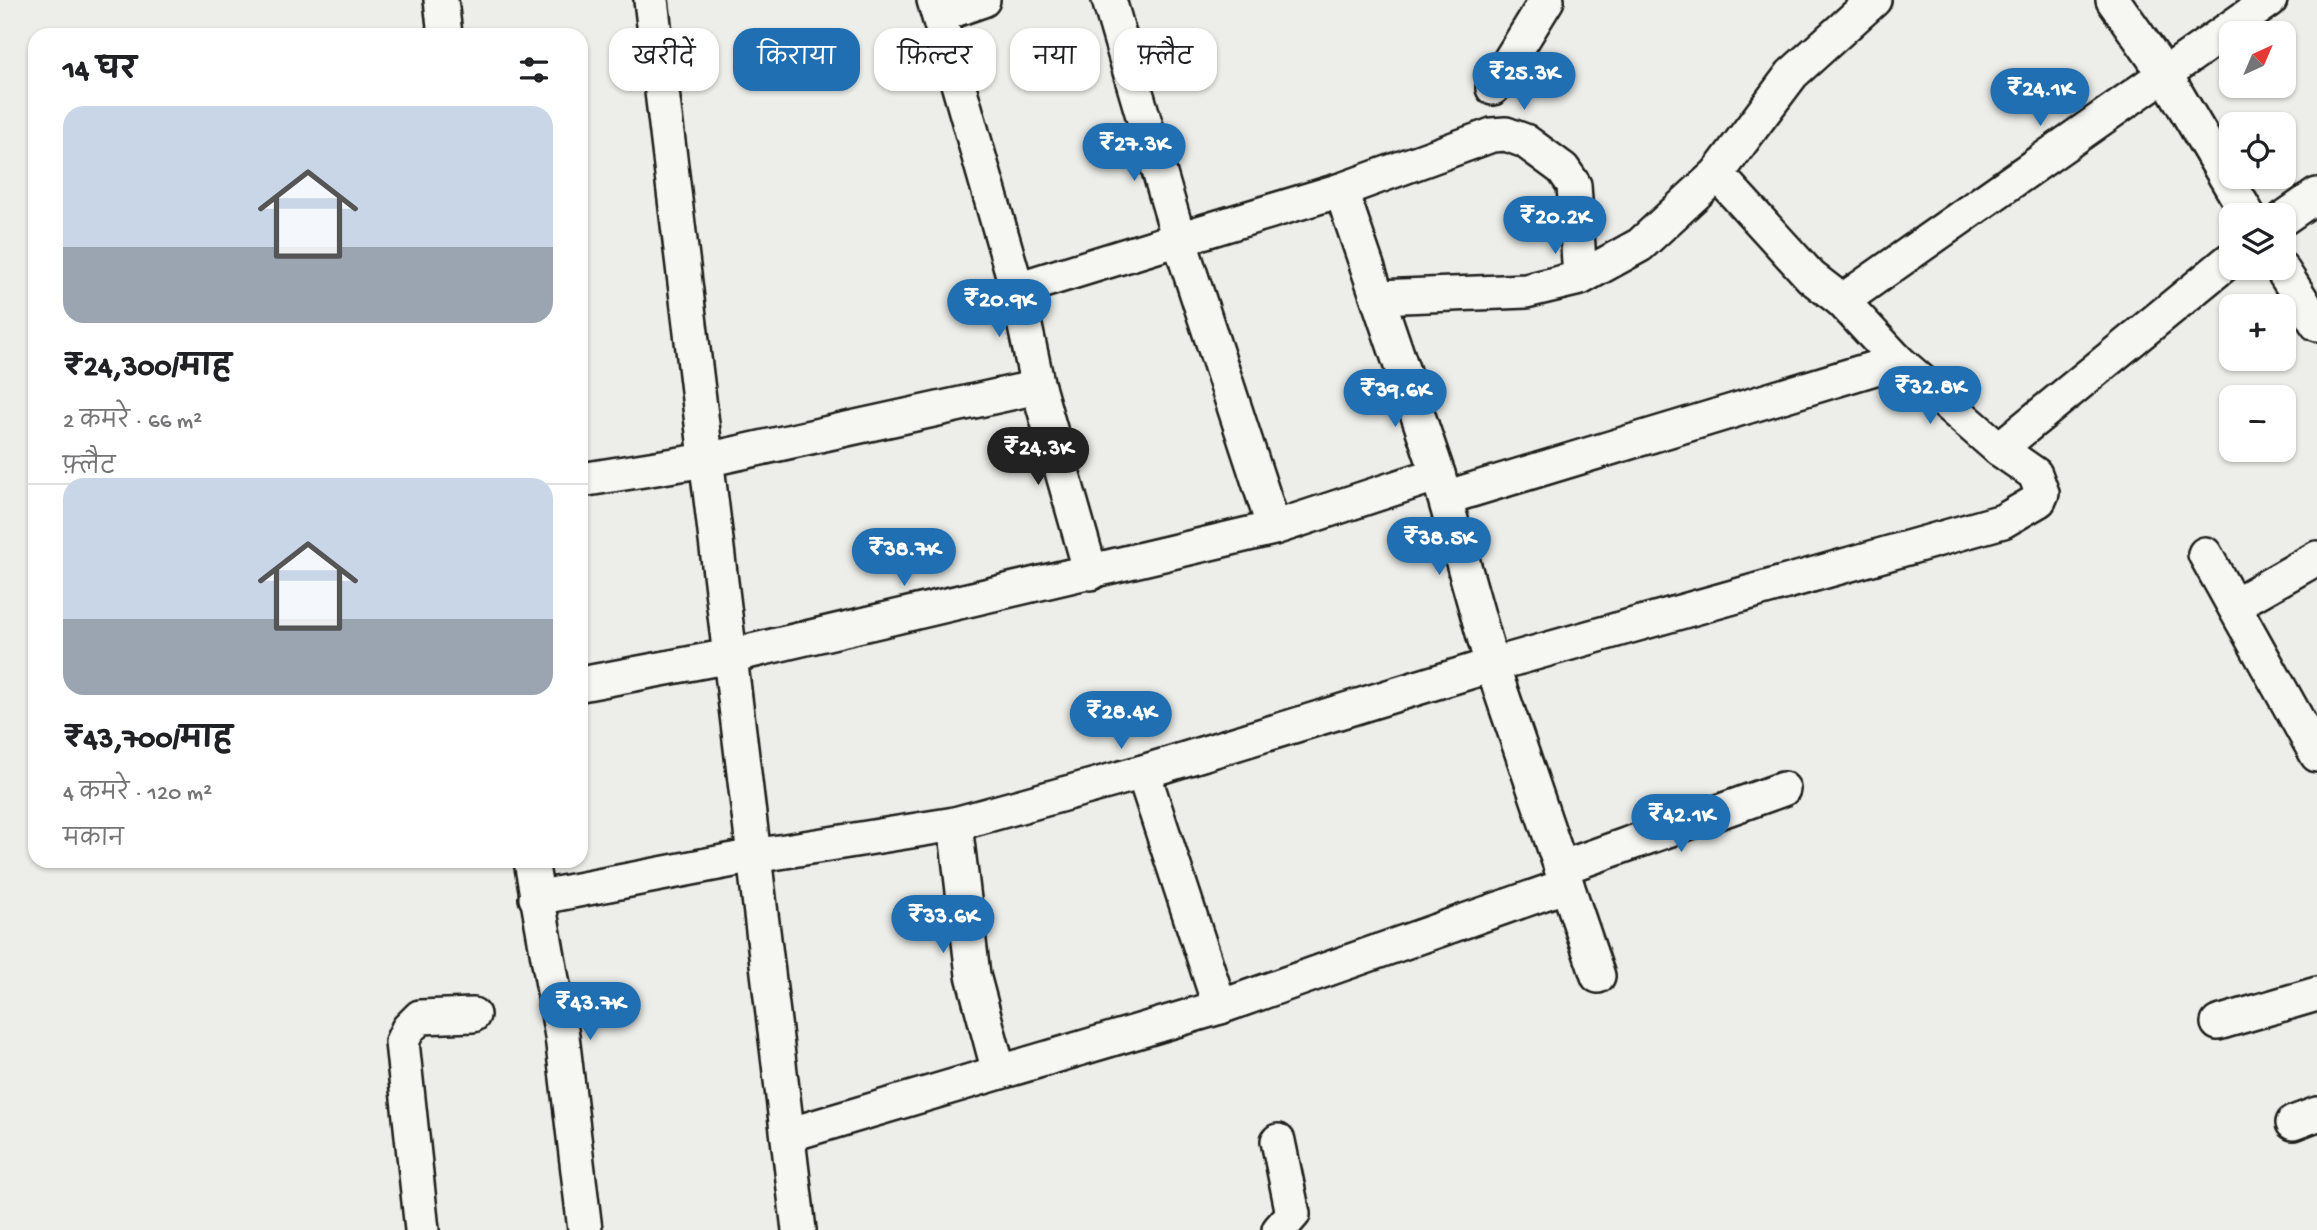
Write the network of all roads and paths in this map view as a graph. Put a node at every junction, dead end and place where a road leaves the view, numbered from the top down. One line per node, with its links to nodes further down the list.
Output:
1 (442, 0): 10 (street)
2 (651, 0): 29 (street)
3 (982, 0): 9 (street)
4 (1109, 0): 18 (street)
5 (1547, 0): 12 (street)
6 (1874, 0): 13 (street)
7 (2113, 0): 11 (street)
8 (2270, 0): 11 (street)
9 (937, 8): 22 (street)
10 (444, 28)
11 (2165, 74): 16 (street); 24 (street)
12 (1493, 88)
13 (1717, 174): 20 (street); 24 (street)
14 (1341, 190): 18 (street); 20 (street); 23 (street)
15 (2317, 195): 17 (street)
16 (2241, 203)
17 (2296, 210)
18 (1179, 239): 22 (street); 32 (street)
19 (2219, 269): 28 (street)
20 (1580, 278): 23 (street)
21 (2289, 280): 25 (street)
22 (1017, 289): 27 (street)
23 (1378, 297): 31 (street)
24 (1842, 301): 26 (street)
25 (2317, 324)
26 (1898, 361): 28 (street); 31 (street)
27 (1038, 387): 29 (street); 35 (street)
28 (1999, 449): 38 (street)
29 (706, 460): 30 (street); 37 (street)
30 (588, 479)
31 (1441, 486): 32 (street); 38 (street)
32 (1274, 528): 35 (street)
33 (2205, 554): 36 (street)
34 (2317, 558): 36 (street)
35 (1091, 573): 37 (street)
36 (2234, 606): 40 (street)
37 (730, 656): 39 (street); 44 (street)
38 (1492, 665): 41 (street); 46 (street)
39 (588, 683)
40 (2317, 755)
41 (1143, 772): 43 (street); 50 (street)
42 (1783, 789): 46 (street)
43 (955, 824): 44 (street); 53 (street)
44 (754, 856): 47 (street); 54 (street)
45 (532, 868): 47 (street)
46 (1564, 877): 48 (street); 50 (street)
47 (536, 898): 57 (street)
48 (1598, 976)
49 (2317, 994): 52 (street)
50 (1220, 1007): 53 (street)
51 (473, 1015): 56 (street)
52 (2218, 1023)
53 (999, 1072): 54 (street)
54 (788, 1135): 58 (street)
55 (1278, 1141): 59 (street)
56 (419, 1230)
57 (585, 1230)
58 (799, 1230)
59 (1279, 1230)

